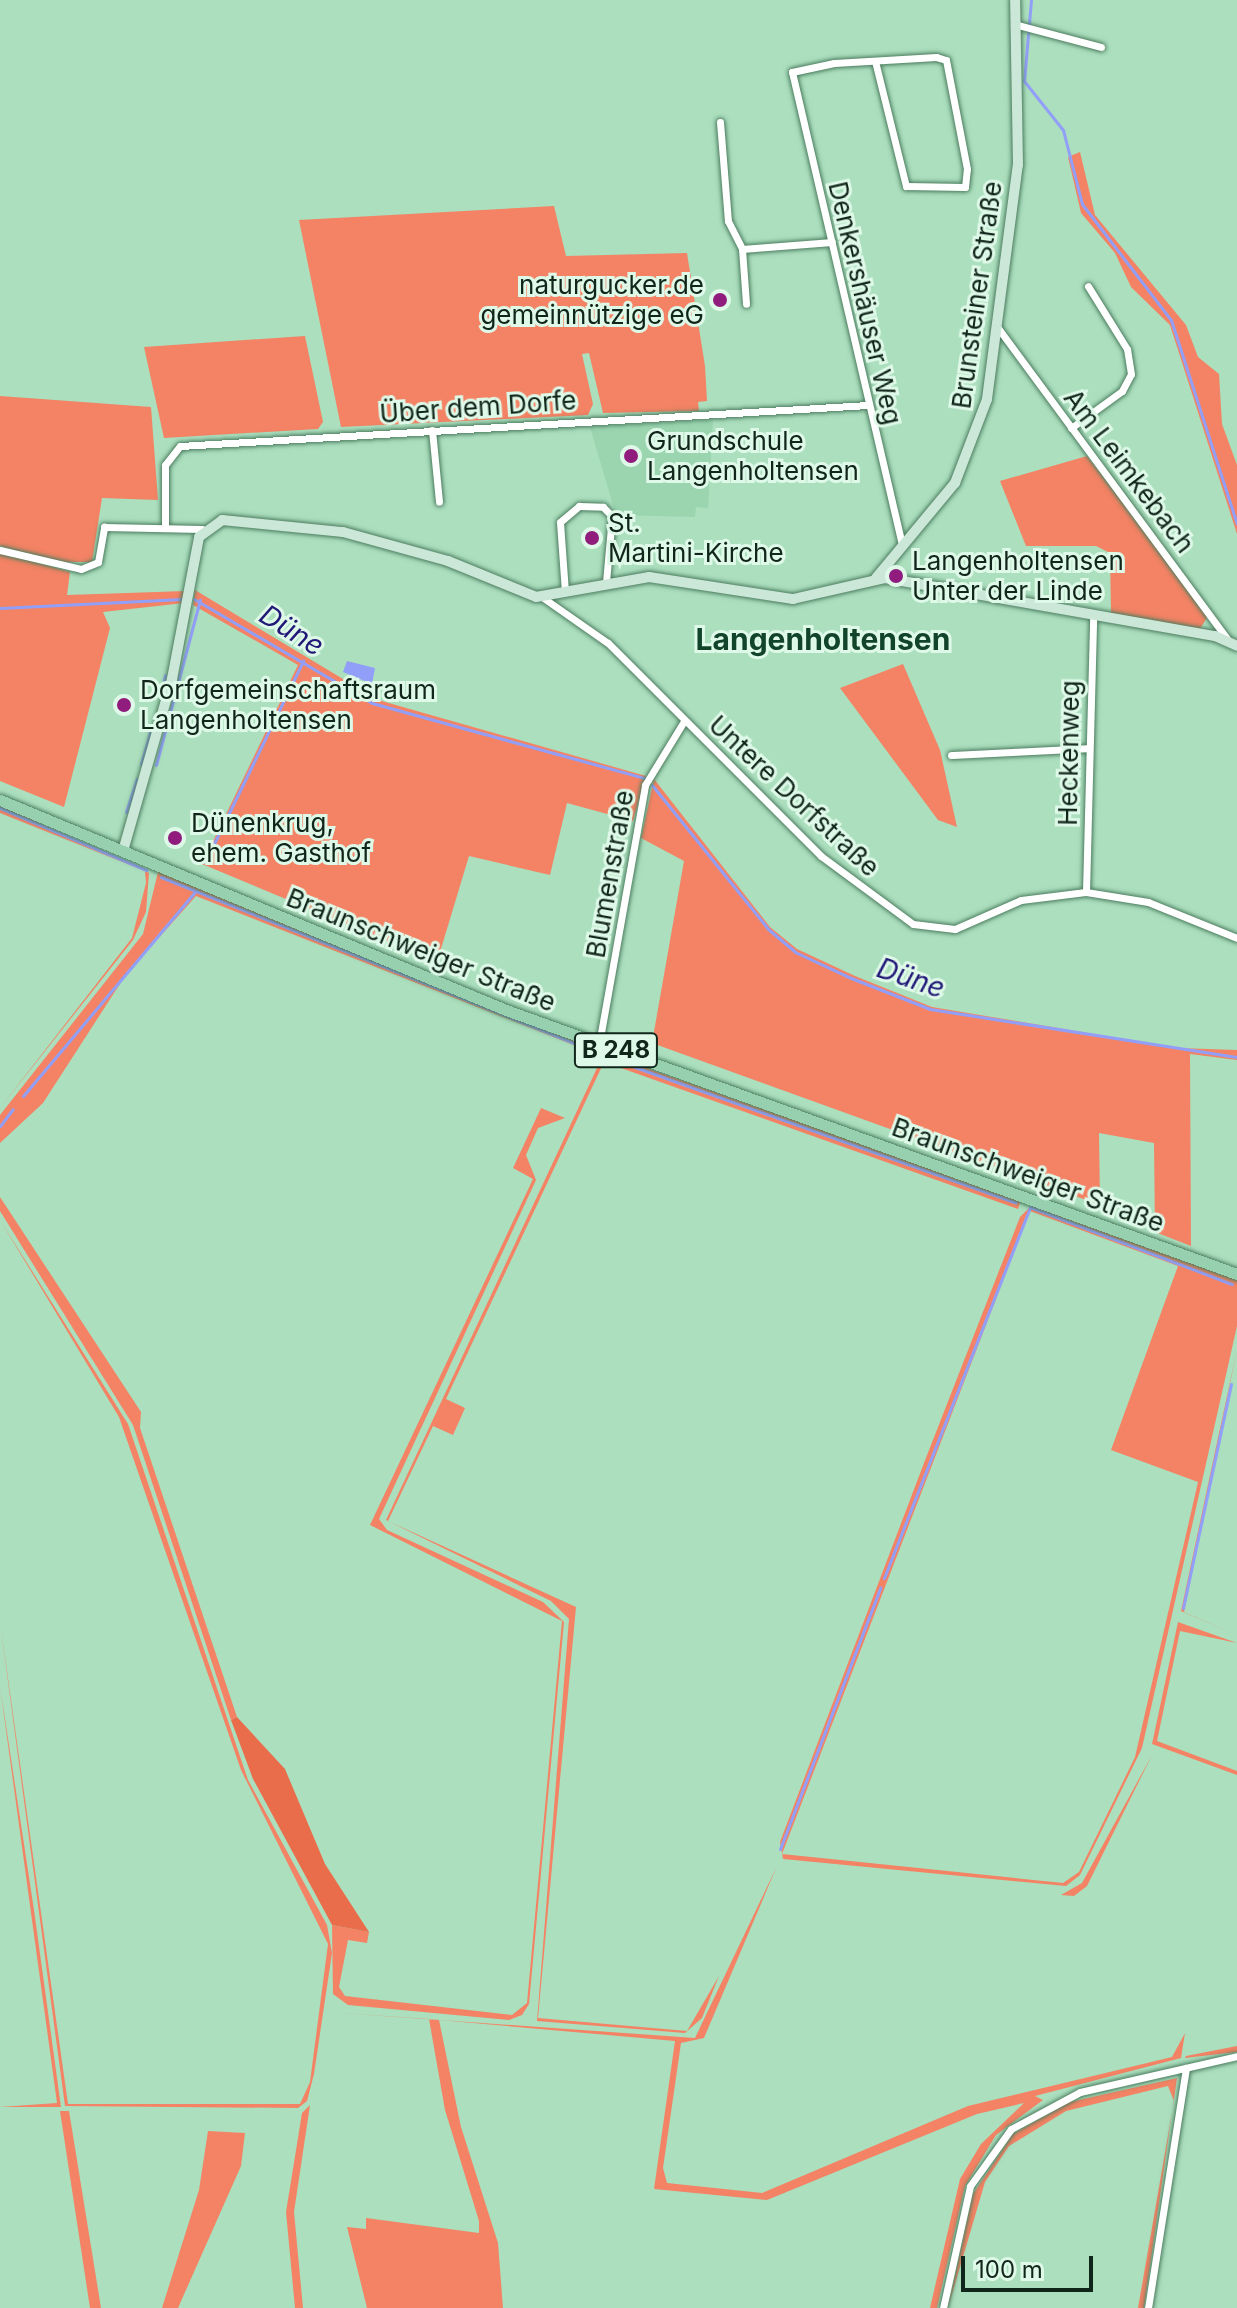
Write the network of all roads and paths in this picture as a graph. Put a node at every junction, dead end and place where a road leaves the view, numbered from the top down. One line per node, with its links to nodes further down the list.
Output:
1 (1015, 0): 2 (street, Brunsteiner Straße)
2 (1020, 25): 3 (street); 10 (street, Brunsteiner Straße)
3 (1101, 47)
4 (875, 61): 4 (street); 6 (street, Denkershäuser Weg)
5 (720, 122): 7 (street)
6 (832, 242): 7 (street); 11 (street, Denkershäuser Weg)
7 (742, 249): 9 (street)
8 (1088, 286): 12 (street)
9 (746, 304)
10 (998, 328): 12 (street, Am Leimkebach); 17 (street, Brunsteiner Straße)
11 (868, 405): 13 (street, Über dem Dorfe); 17 (street, Denkershäuser Weg)
12 (1071, 428): 24 (street, Am Leimkebach)
13 (432, 430): 14 (street); 15 (street, Über dem Dorfe)
14 (439, 502)
15 (165, 528): 16 (street); 18 (street)
16 (202, 529): 22 (street); 29 (street)
17 (902, 543): 19 (street, Brunsteiner Straße)
18 (0, 550)
19 (876, 578): 20 (street); 23 (street)
20 (606, 582): 21 (street); 21 (street)
21 (565, 592): 22 (street)
22 (542, 597): 25 (street, Untere Dorfstraße)
23 (1093, 616): 24 (street); 26 (street, Heckenweg)
24 (1234, 644)
25 (684, 721): 30 (street, Untere Dorfstraße); 32 (street, Blumenstraße)
26 (1088, 748): 27 (street); 30 (street, Heckenweg)
27 (951, 755)
28 (0, 800): 29 (main road, Braunschweiger Straße / B 248)
29 (123, 851): 32 (main road, Braunschweiger Straße / B 248)
30 (1086, 892): 31 (street, Untere Dorfstraße)
31 (1237, 938)
32 (599, 1044): 33 (main road, Braunschweiger Straße / B 248)
33 (1237, 1274)
34 (1237, 2056): 35 (street)
35 (1186, 2068): 36 (street); 37 (street)
36 (943, 2308)
37 (1148, 2308)

